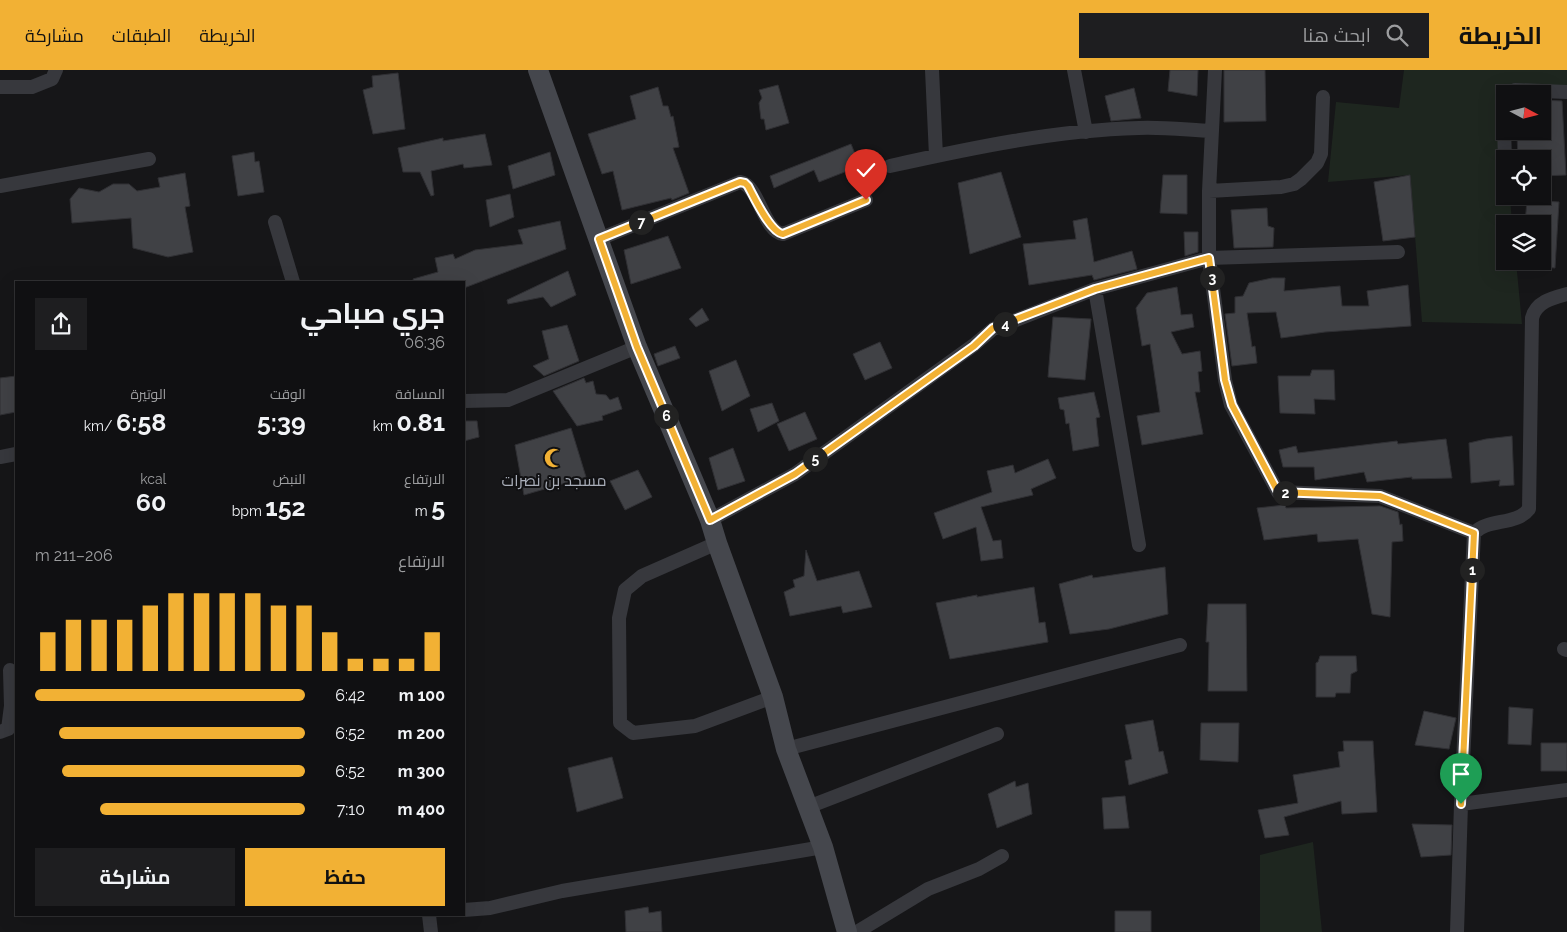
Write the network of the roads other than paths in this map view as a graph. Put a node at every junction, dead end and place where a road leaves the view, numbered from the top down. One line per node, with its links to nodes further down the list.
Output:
1 (56, 70): 6 (street)
2 (538, 70): 19 (street)
3 (932, 70): 12 (street)
4 (1074, 70): 11 (street)
5 (1215, 70): 10 (street)
6 (0, 87)
7 (1551, 91): 8 (street)
8 (1567, 92)
9 (1323, 97): 16 (street)
10 (1212, 131): 11 (street); 16 (street)
11 (1086, 132): 12 (street)
12 (936, 156): 14 (street)
13 (149, 159): 15 (street)
14 (890, 166)
15 (0, 186)
16 (1209, 191): 21 (street)
17 (866, 200): 19 (street)
18 (275, 222): 22 (street)
19 (599, 239): 25 (street)
20 (1398, 252): 21 (street)
21 (1209, 258): 23 (street); 30 (street)
22 (293, 281)
23 (1095, 289): 29 (street); 32 (street)
24 (1567, 294): 30 (street)
25 (637, 347): 26 (street); 29 (street)
26 (465, 401)
27 (15, 454): 28 (street)
28 (0, 457)
29 (710, 520): 31 (street)
30 (1474, 533): 40 (street)
31 (716, 543): 35 (street); 35 (street)
32 (1139, 545)
33 (1180, 645): 38 (street)
34 (9, 670): 36 (street)
35 (773, 697): 38 (street)
36 (8, 730)
37 (997, 734): 41 (street)
38 (786, 749): 41 (street)
39 (1567, 790): 40 (street)
40 (1461, 804): 49 (street)
41 (808, 807): 42 (street)
42 (823, 847): 44 (street); 47 (street)
43 (1002, 856): 48 (street)
44 (465, 910)
45 (429, 916): 46 (street)
46 (431, 932)
47 (847, 932)
48 (857, 932)
49 (1457, 932)

